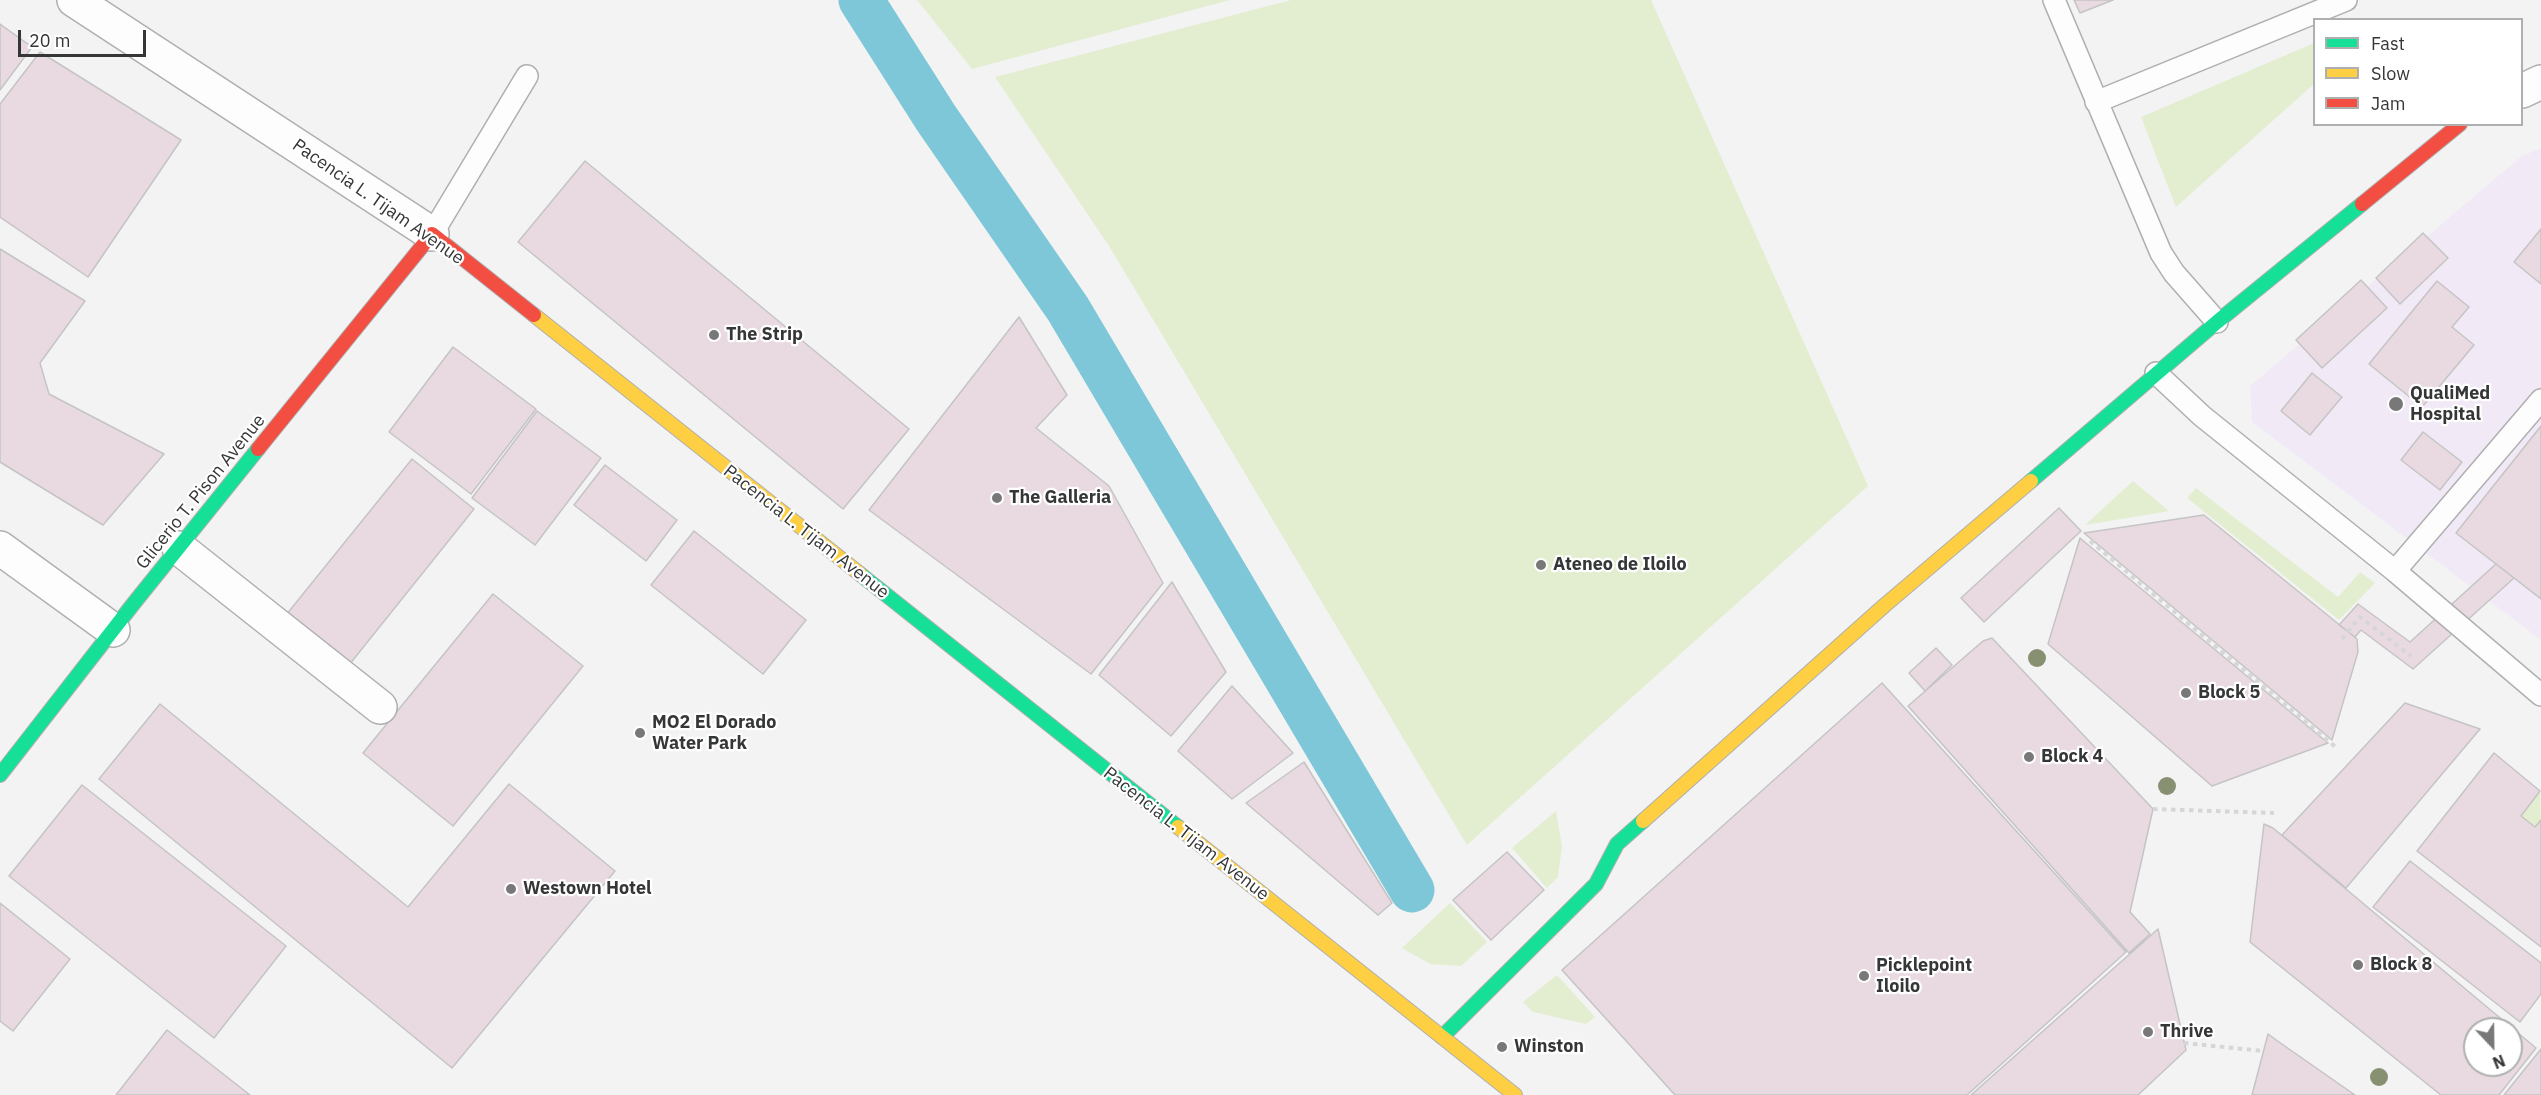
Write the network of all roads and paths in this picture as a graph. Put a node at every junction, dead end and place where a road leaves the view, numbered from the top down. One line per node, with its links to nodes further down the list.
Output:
1 (74, 0): 9 (street, Pacencia L. Tijam Avenue)
2 (2054, 0): 7 (lane)
3 (2346, 0): 7 (lane)
4 (527, 76): 9 (lane)
5 (2541, 82): 6 (street)
6 (2523, 91)
7 (2096, 102): 10 (lane)
8 (2458, 126): 10 (street)
9 (432, 234): 15 (street, Glicerio T. Pison Avenue); 26 (street, Pacencia L. Tijam Avenue)
10 (2217, 322): 11 (street)
11 (2156, 373): 16 (lane); 26 (street)
12 (2541, 400): 16 (lane)
13 (2090, 541): 22 (path)
14 (0, 548): 17 (street)
15 (179, 548): 17 (street, Glicerio T. Pison Avenue); 21 (street)
16 (2395, 571): 20 (lane)
17 (113, 630): 23 (street, Glicerio T. Pison Avenue)
18 (2342, 639): 19 (path)
19 (2411, 656)
20 (2541, 695)
21 (380, 707)
22 (2338, 749)
23 (0, 774)
24 (2153, 809): 25 (path)
25 (2274, 813)
26 (1442, 1037): 29 (street, Pacencia L. Tijam Avenue)
27 (2184, 1043): 28 (path)
28 (2263, 1051)
29 (1515, 1095)

